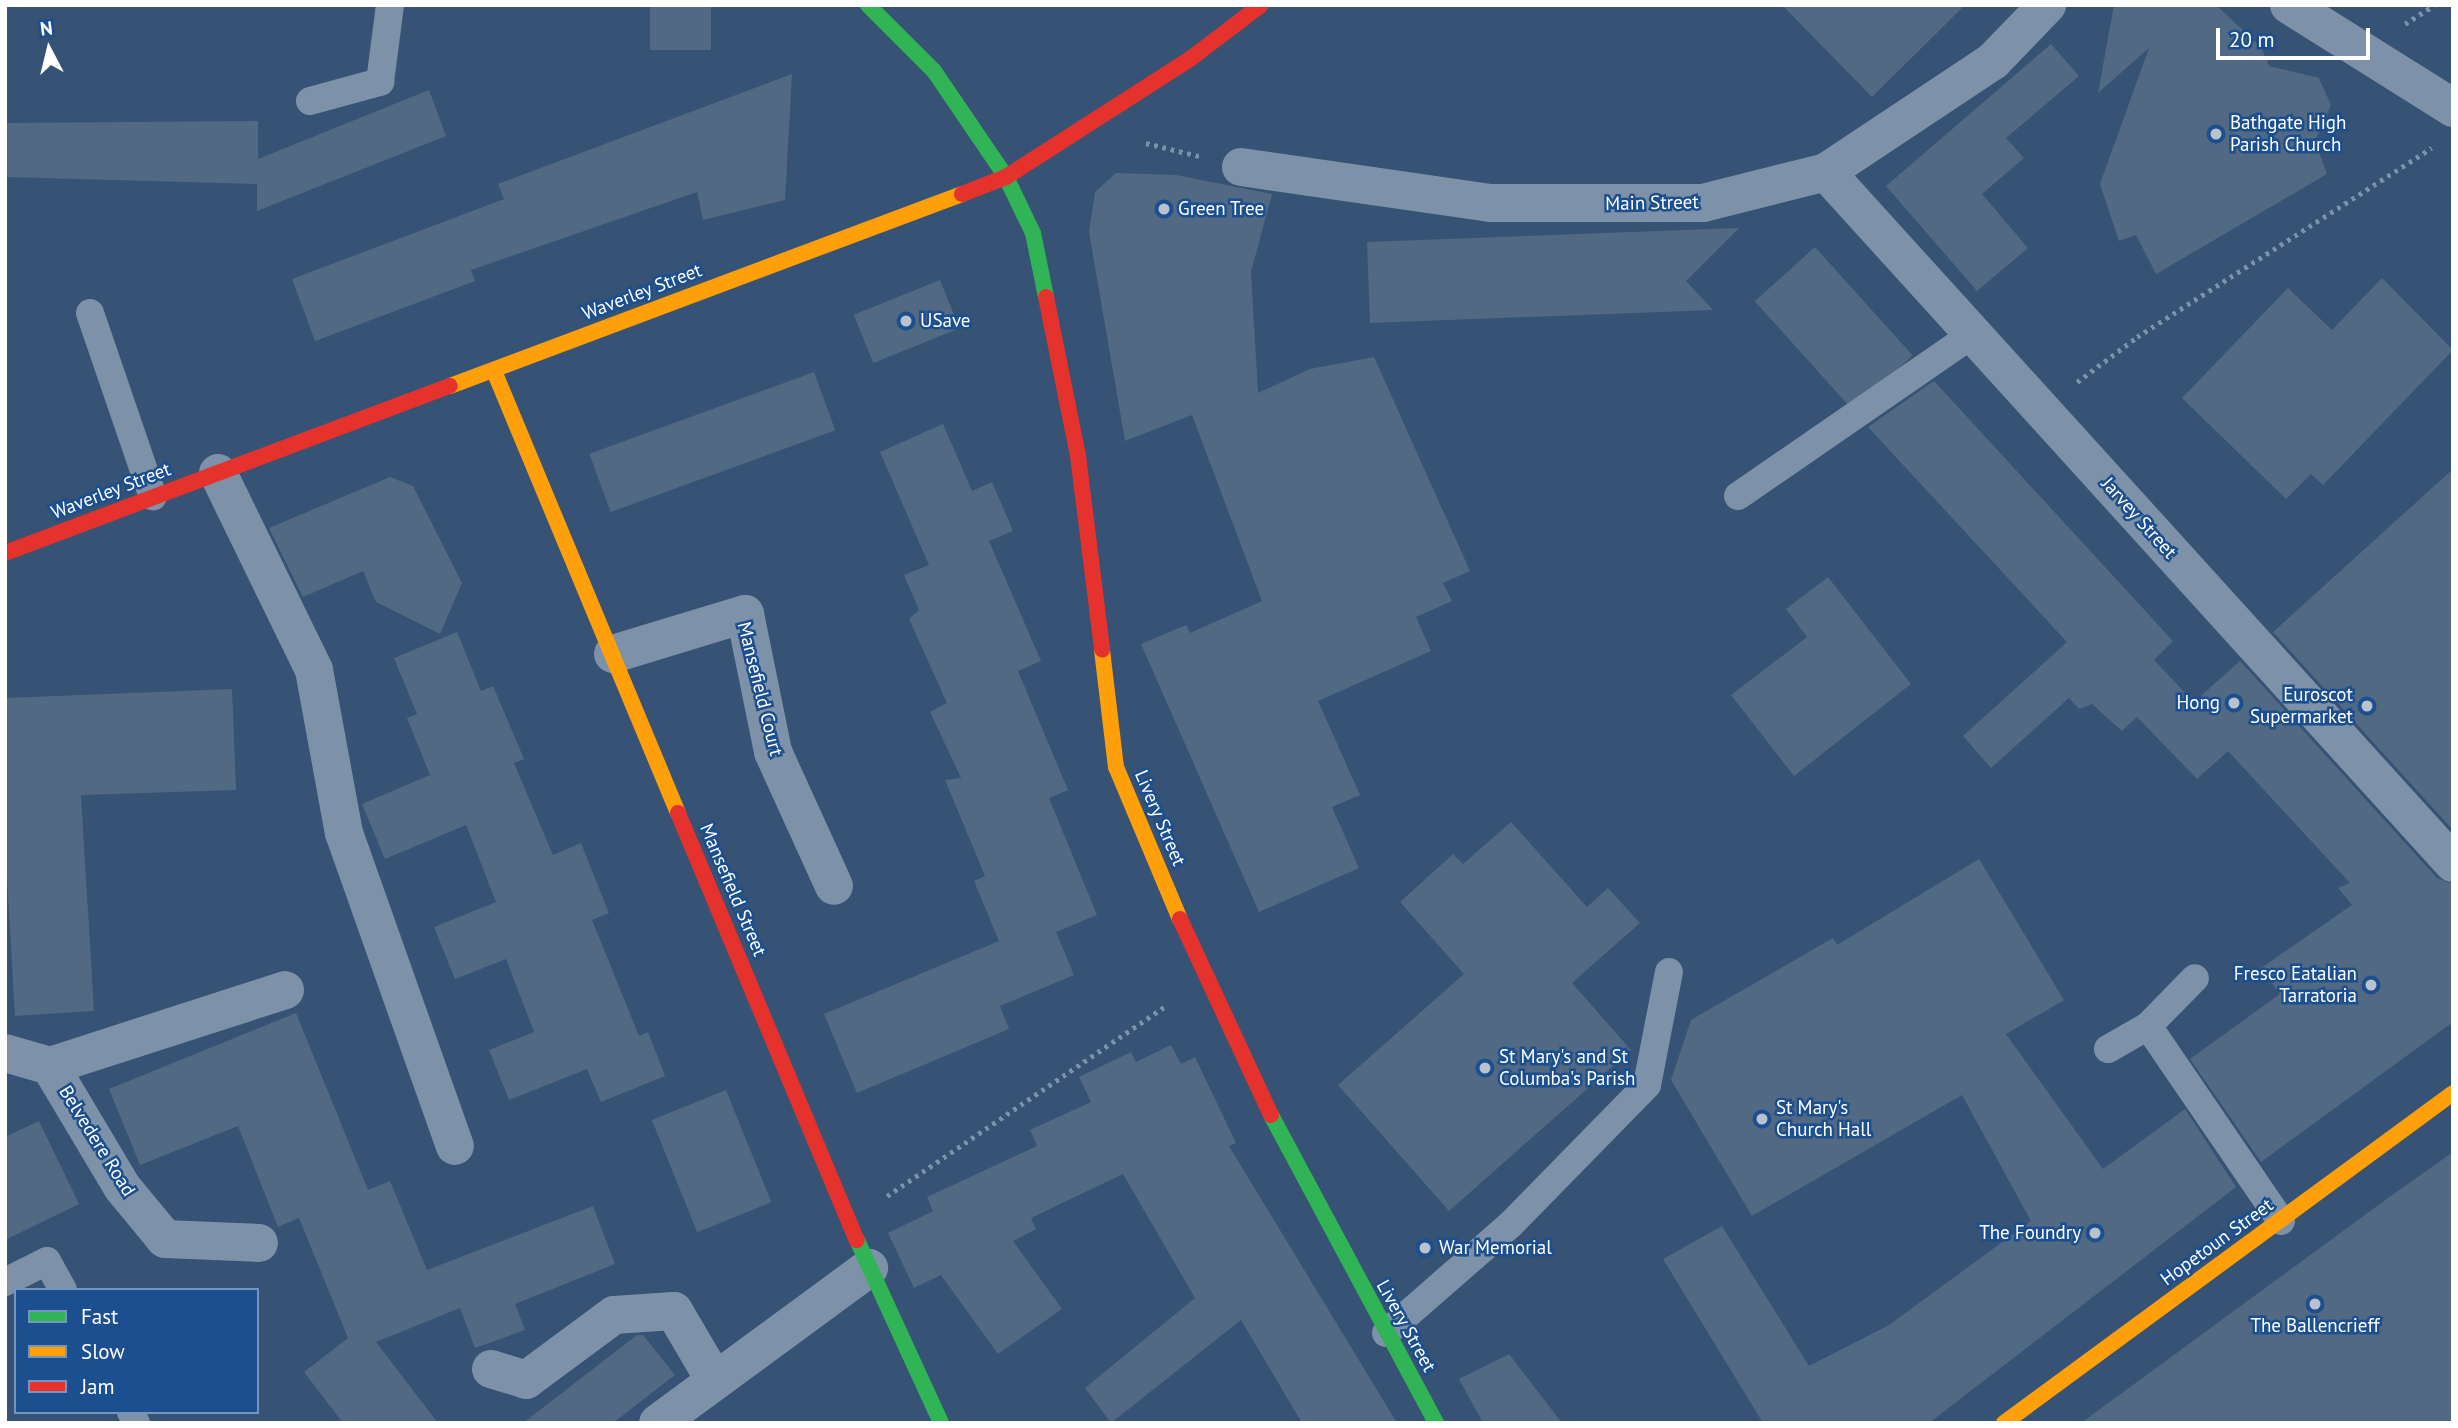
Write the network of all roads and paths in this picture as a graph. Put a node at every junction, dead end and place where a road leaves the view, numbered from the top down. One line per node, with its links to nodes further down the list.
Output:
1 (390, 5): 6 (lane)
2 (868, 5): 11 (street, Livery Street)
3 (1261, 5): 8 (street, Waverley Street)
4 (2048, 5): 10 (street, Main Street)
5 (2289, 5): 7 (street)
6 (310, 101)
7 (2447, 125): 15 (path)
8 (1083, 127): 9 (path); 11 (street, Waverley Street)
9 (1241, 167): 10 (street, Main Street)
10 (1826, 173): 13 (street, Jarvey Street)
11 (1006, 177): 14 (street, Waverley Street); 25 (street, Livery Street)
12 (90, 313): 18 (lane)
13 (1973, 334): 15 (street, Jarvey Street); 17 (lane)
14 (495, 370): 16 (street, Waverley Street); 20 (street, Mansefield Street)
15 (2041, 410): 21 (street, Jarvey Street)
16 (218, 473): 18 (street, Waverley Street); 32 (street)
17 (1738, 496)
18 (153, 497): 19 (street, Waverley Street)
19 (5, 554)
20 (613, 654): 22 (street, Mansefield Court); 34 (street, Mansefield Street)
21 (2453, 863)
22 (834, 886)
23 (1669, 972): 39 (lane)
24 (2195, 978): 27 (lane)
25 (1205, 979): 34 (path); 39 (street, Livery Street)
26 (285, 990): 30 (street, Belvedere Road)
27 (2148, 1026): 28 (lane); 33 (lane)
28 (2108, 1049)
29 (5, 1053): 30 (street, Belvedere Road)
30 (50, 1066): 35 (street, Belvedere Road)
31 (2453, 1093): 33 (street, Hopetoun Street)
32 (455, 1146)
33 (2281, 1221): 45 (street, Hopetoun Street)
34 (848, 1222): 36 (street, Mansefield Street)
35 (259, 1243)
36 (869, 1268): 41 (street); 43 (street, Mansefield Street)
37 (5, 1282): 38 (lane)
38 (62, 1288)
39 (1386, 1333): 44 (street, Livery Street)
40 (491, 1369): 41 (street)
41 (715, 1381): 42 (street)
42 (657, 1423)
43 (941, 1423)
44 (1436, 1423)
45 (2004, 1423)

